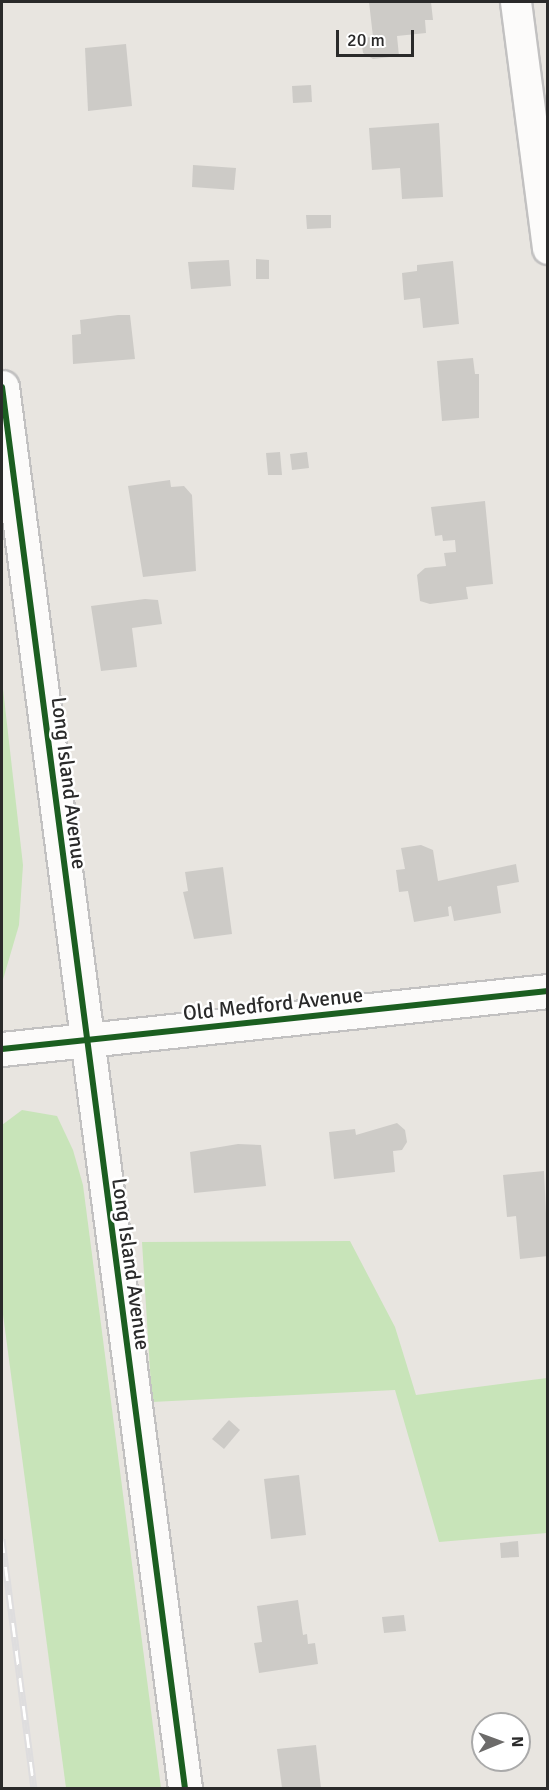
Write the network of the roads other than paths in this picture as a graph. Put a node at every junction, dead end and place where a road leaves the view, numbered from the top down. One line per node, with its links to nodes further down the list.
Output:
1 (516, 2): 2 (street)
2 (548, 249)
3 (2, 387): 5 (street, Long Island Avenue)
4 (548, 991): 5 (street, Old Medford Avenue)
5 (85, 1040): 6 (street, Old Medford Avenue); 7 (street, Long Island Avenue)
6 (2, 1048)
7 (185, 1788)

